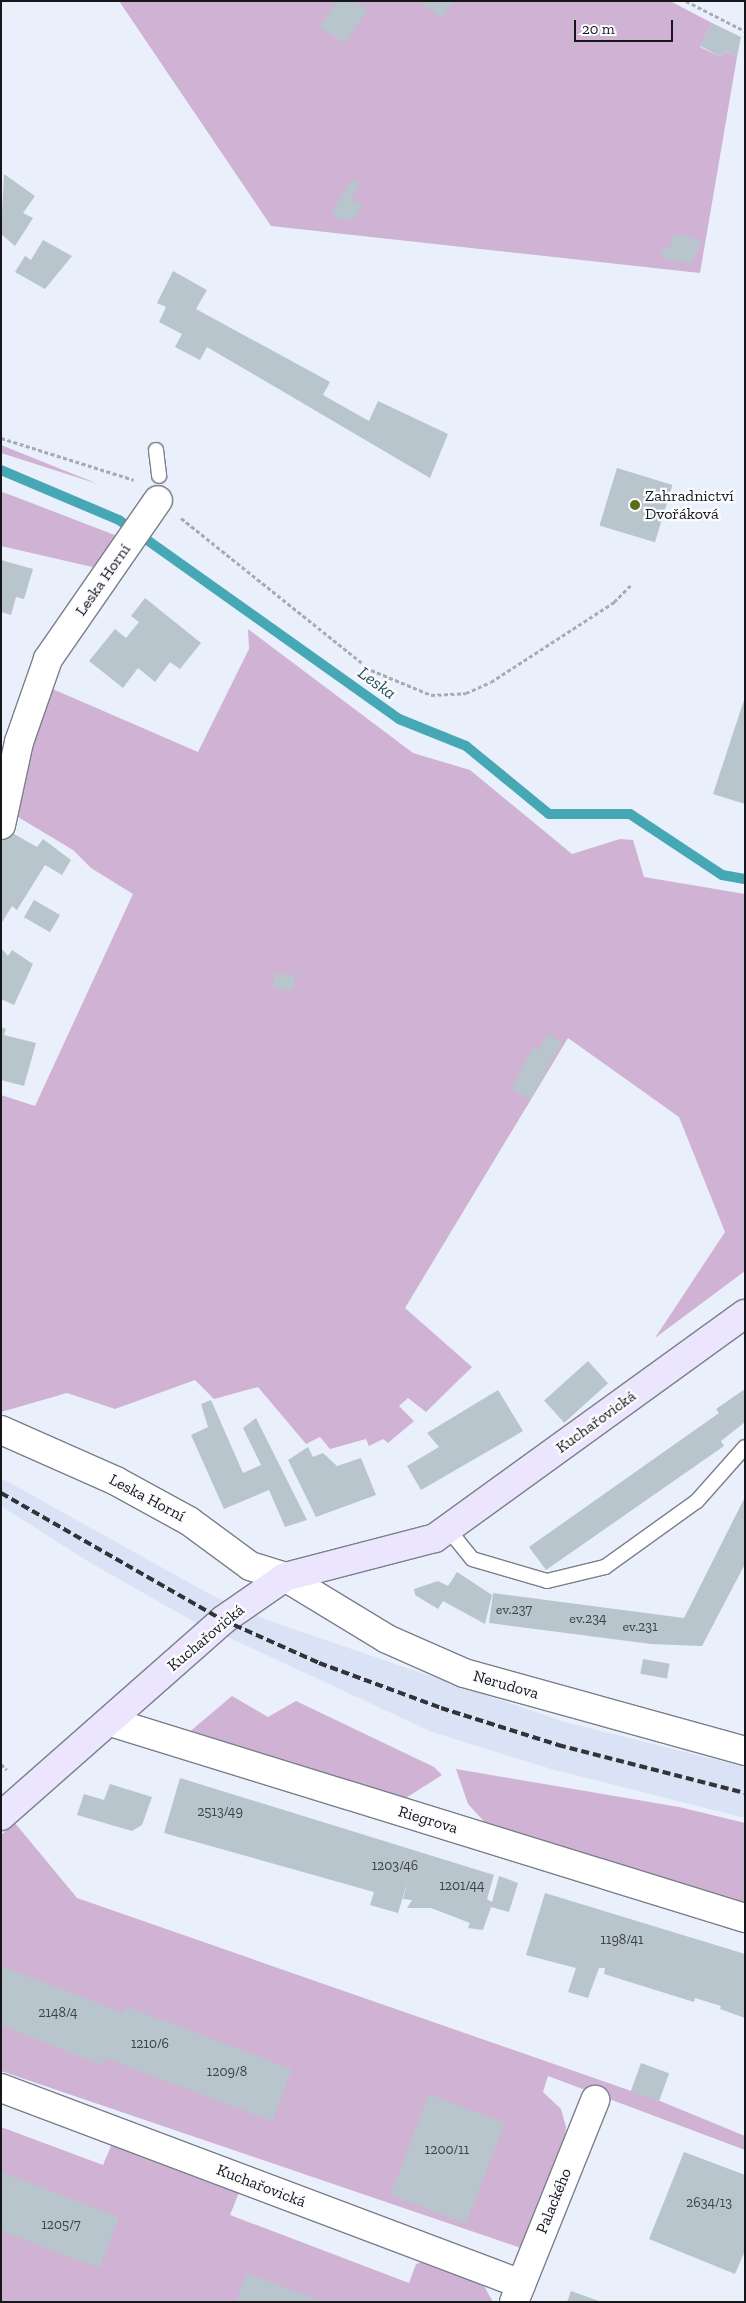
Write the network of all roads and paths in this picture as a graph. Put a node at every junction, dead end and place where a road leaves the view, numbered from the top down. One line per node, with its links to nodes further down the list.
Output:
1 (686, 1): 2 (path)
2 (745, 31)
3 (1, 438): 5 (path)
4 (156, 450): 5 (lane)
5 (155, 498): 8 (street, Leska Horní)
6 (191, 527): 7 (path)
7 (631, 585)
8 (1, 825)
9 (745, 1314): 12 (street, Kuchařovická)
10 (1, 1430): 13 (street, Leska Horní)
11 (745, 1447): 12 (lane)
12 (448, 1529): 13 (street, Kuchařovická)
13 (285, 1576): 14 (street, Kuchařovická); 15 (street, Nerudova)
14 (111, 1722): 16 (street, Kuchařovická); 17 (street, Riegrova)
15 (745, 1752)
16 (1, 1816)
17 (745, 1918)
18 (1, 2088): 20 (street, Kuchařovická)
19 (595, 2100): 20 (street, Palackého)
20 (517, 2293)

